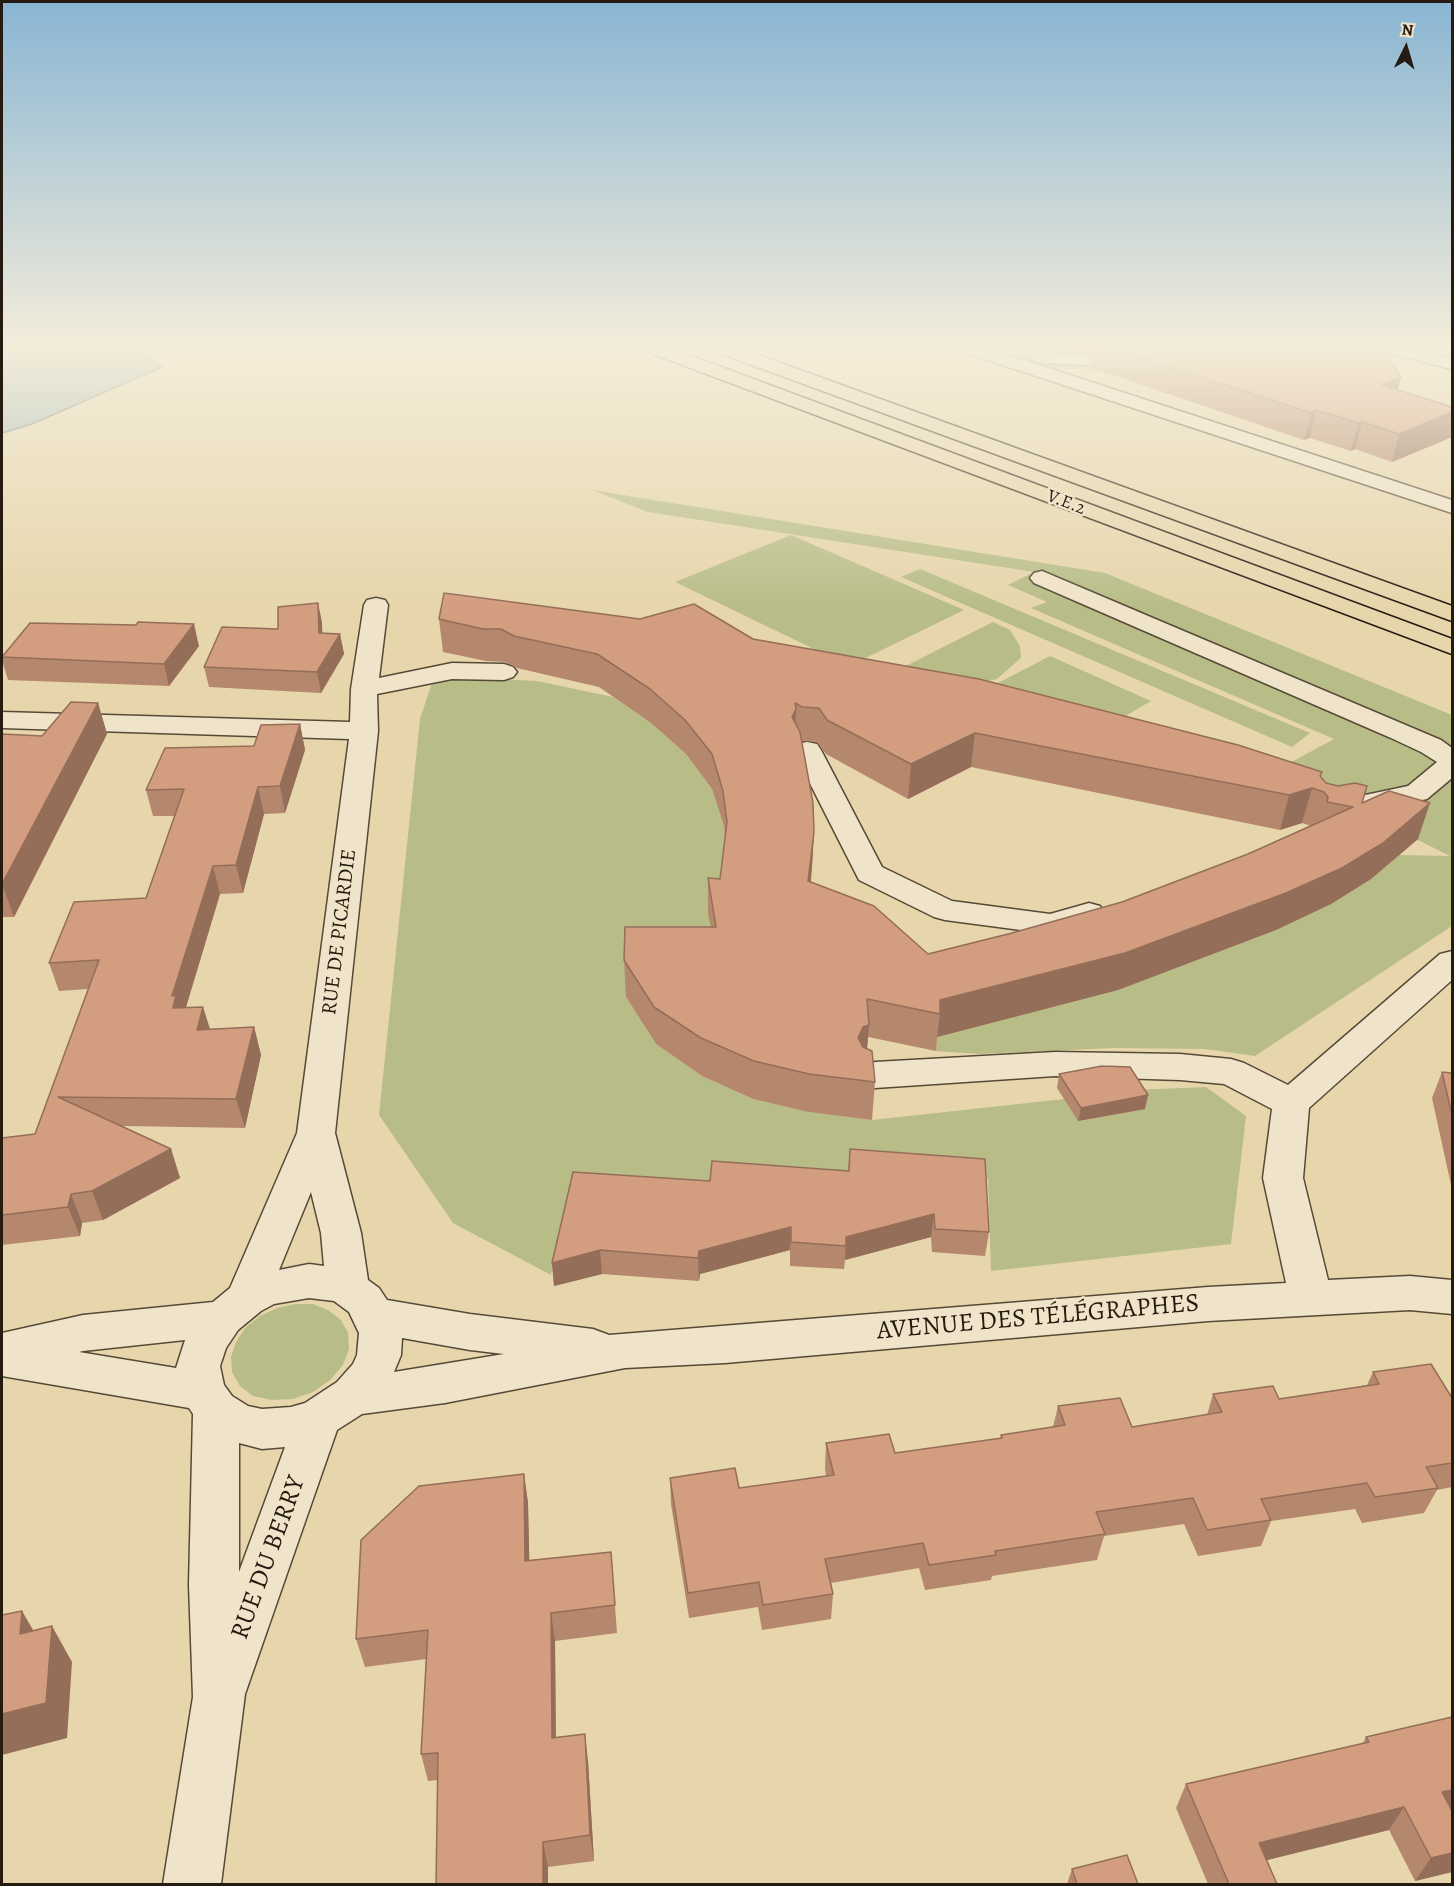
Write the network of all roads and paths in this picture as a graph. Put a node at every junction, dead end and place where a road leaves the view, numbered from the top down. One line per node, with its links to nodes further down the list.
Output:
1 (881, 433): 8 (highway, V.E.2)
2 (955, 433): 7 (highway, V.E.2)
3 (1227, 433): 4 (street)
4 (1452, 507)
5 (1042, 578): 14 (street)
6 (376, 604): 10 (street, RUE DE PICARDIE)
7 (1452, 614)
8 (1452, 647)
9 (504, 672): 10 (street)
10 (364, 689): 12 (street, RUE DE PICARDIE)
11 (2, 720): 12 (street)
12 (364, 731): 20 (street, RUE DE PICARDIE)
13 (807, 750): 16 (street)
14 (1452, 762): 15 (street)
15 (1338, 808)
16 (1115, 905)
17 (1452, 962): 19 (street)
18 (875, 1075): 19 (street)
19 (1291, 1103): 22 (street)
20 (316, 1133): 23 (street, RUE DE PICARDIE); 24 (street, RUE DE PICARDIE)
21 (1452, 1297): 22 (street, AVENUE DES TÉLÉGRAPHES)
22 (1311, 1299): 25 (street, AVENUE DES TÉLÉGRAPHES)
23 (361, 1302): 24 (street); 25 (street, AVENUE DES TÉLÉGRAPHES); 29 (street)
24 (234, 1308): 26 (street); 28 (street)
25 (625, 1350): 29 (street, AVENUE DES TÉLÉGRAPHES)
26 (2, 1351)
27 (2, 1358): 28 (street)
28 (209, 1401): 29 (street); 30 (street, RUE DU BERRY)
29 (336, 1407): 30 (street, RUE DU BERRY)
30 (219, 1697): 31 (street, RUE DU BERRY)
31 (192, 1884)

